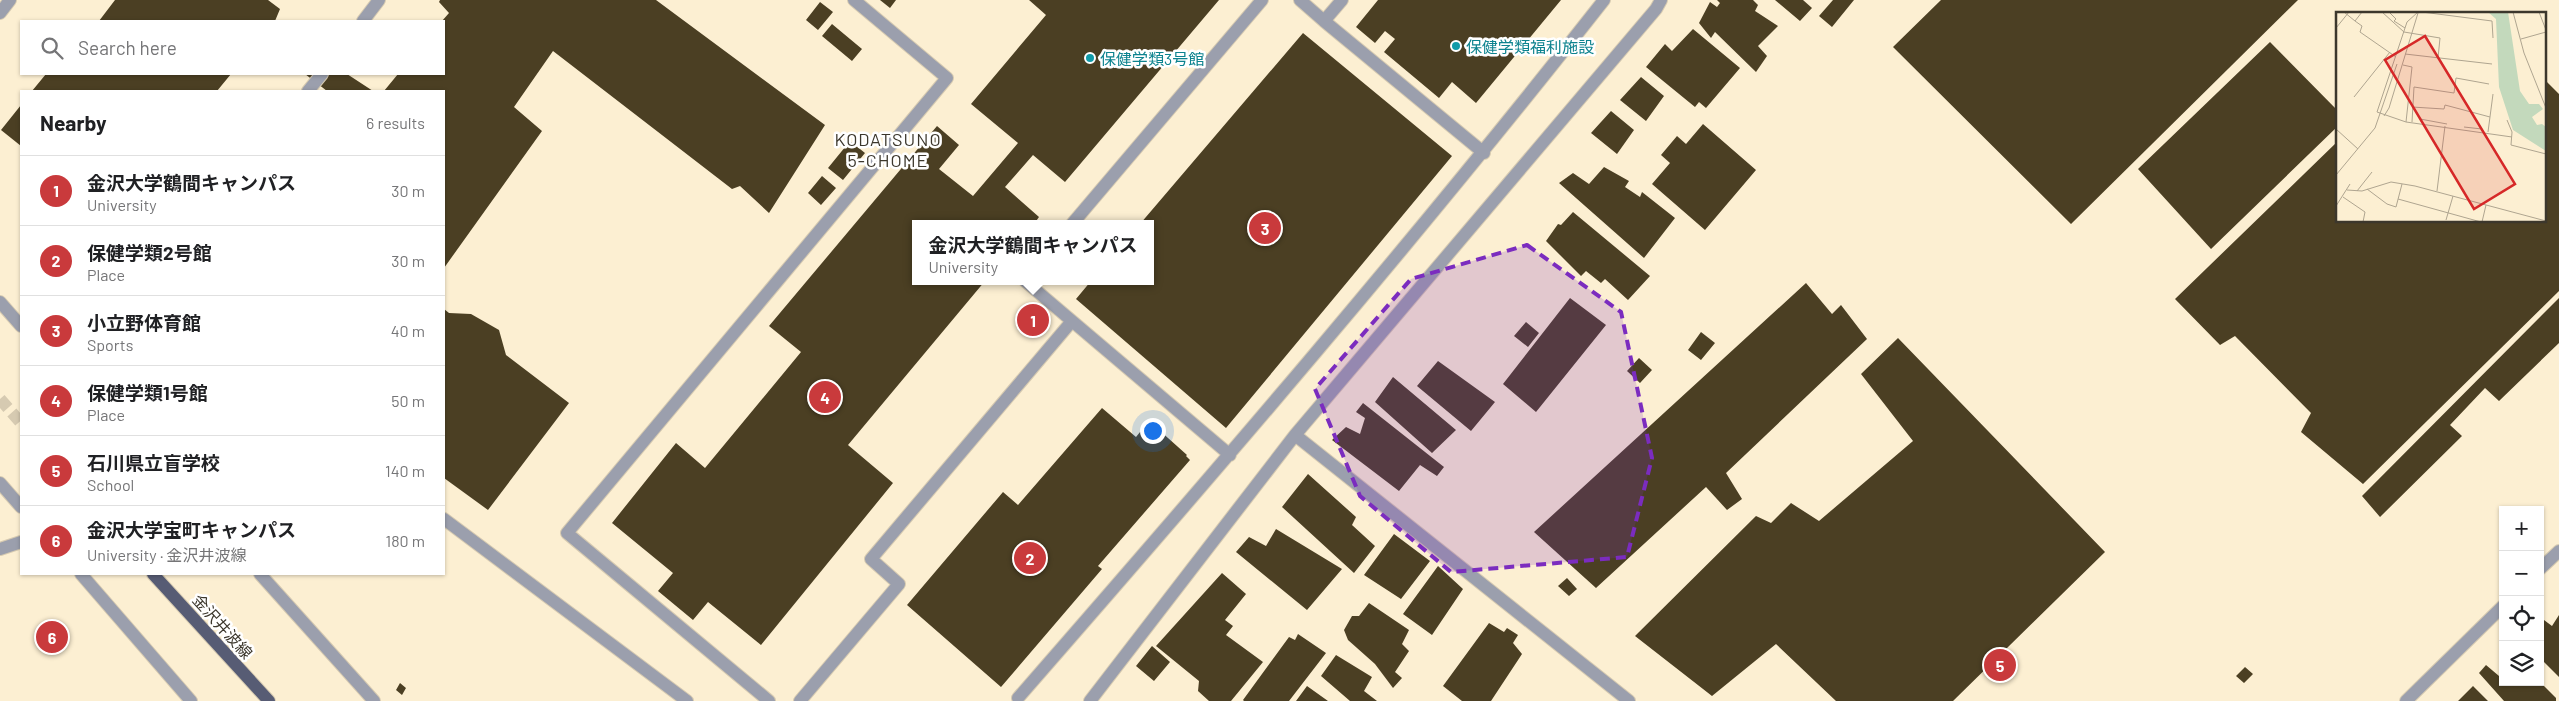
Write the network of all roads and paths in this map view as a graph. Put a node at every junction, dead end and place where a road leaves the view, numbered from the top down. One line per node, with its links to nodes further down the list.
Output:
1 (10, 0): 9 (street)
2 (854, 0): 38 (street)
3 (1262, 0): 15 (street)
4 (1300, 0): 11 (street)
5 (1342, 0): 11 (street)
6 (1604, 0): 14 (street)
7 (1661, 0): 20 (street)
8 (377, 1): 10 (street)
9 (0, 13)
10 (364, 20)
11 (1324, 21): 14 (street)
12 (321, 75): 13 (street)
13 (309, 90)
14 (1484, 153): 21 (street)
15 (1075, 220)
16 (1030, 285): 18 (street)
17 (0, 302): 19 (street)
18 (1072, 321): 21 (street); 39 (street)
19 (20, 325)
20 (1295, 435): 40 (street); 41 (street)
21 (1230, 455): 33 (street)
22 (0, 483): 23 (street)
23 (20, 506)
24 (445, 520): 37 (street)
25 (20, 542): 26 (street)
26 (0, 549)
27 (2559, 551): 28 (street)
28 (2544, 565)
29 (82, 575): 34 (street)
30 (154, 575): 35 (main road, 金沢井波線)
31 (261, 575): 36 (street)
32 (2499, 610): 42 (street)
33 (1018, 698)
34 (191, 701)
35 (269, 701)
36 (374, 701)
37 (687, 701)
38 (769, 701)
39 (800, 701)
40 (1090, 701)
41 (1629, 701)
42 (2406, 701)

